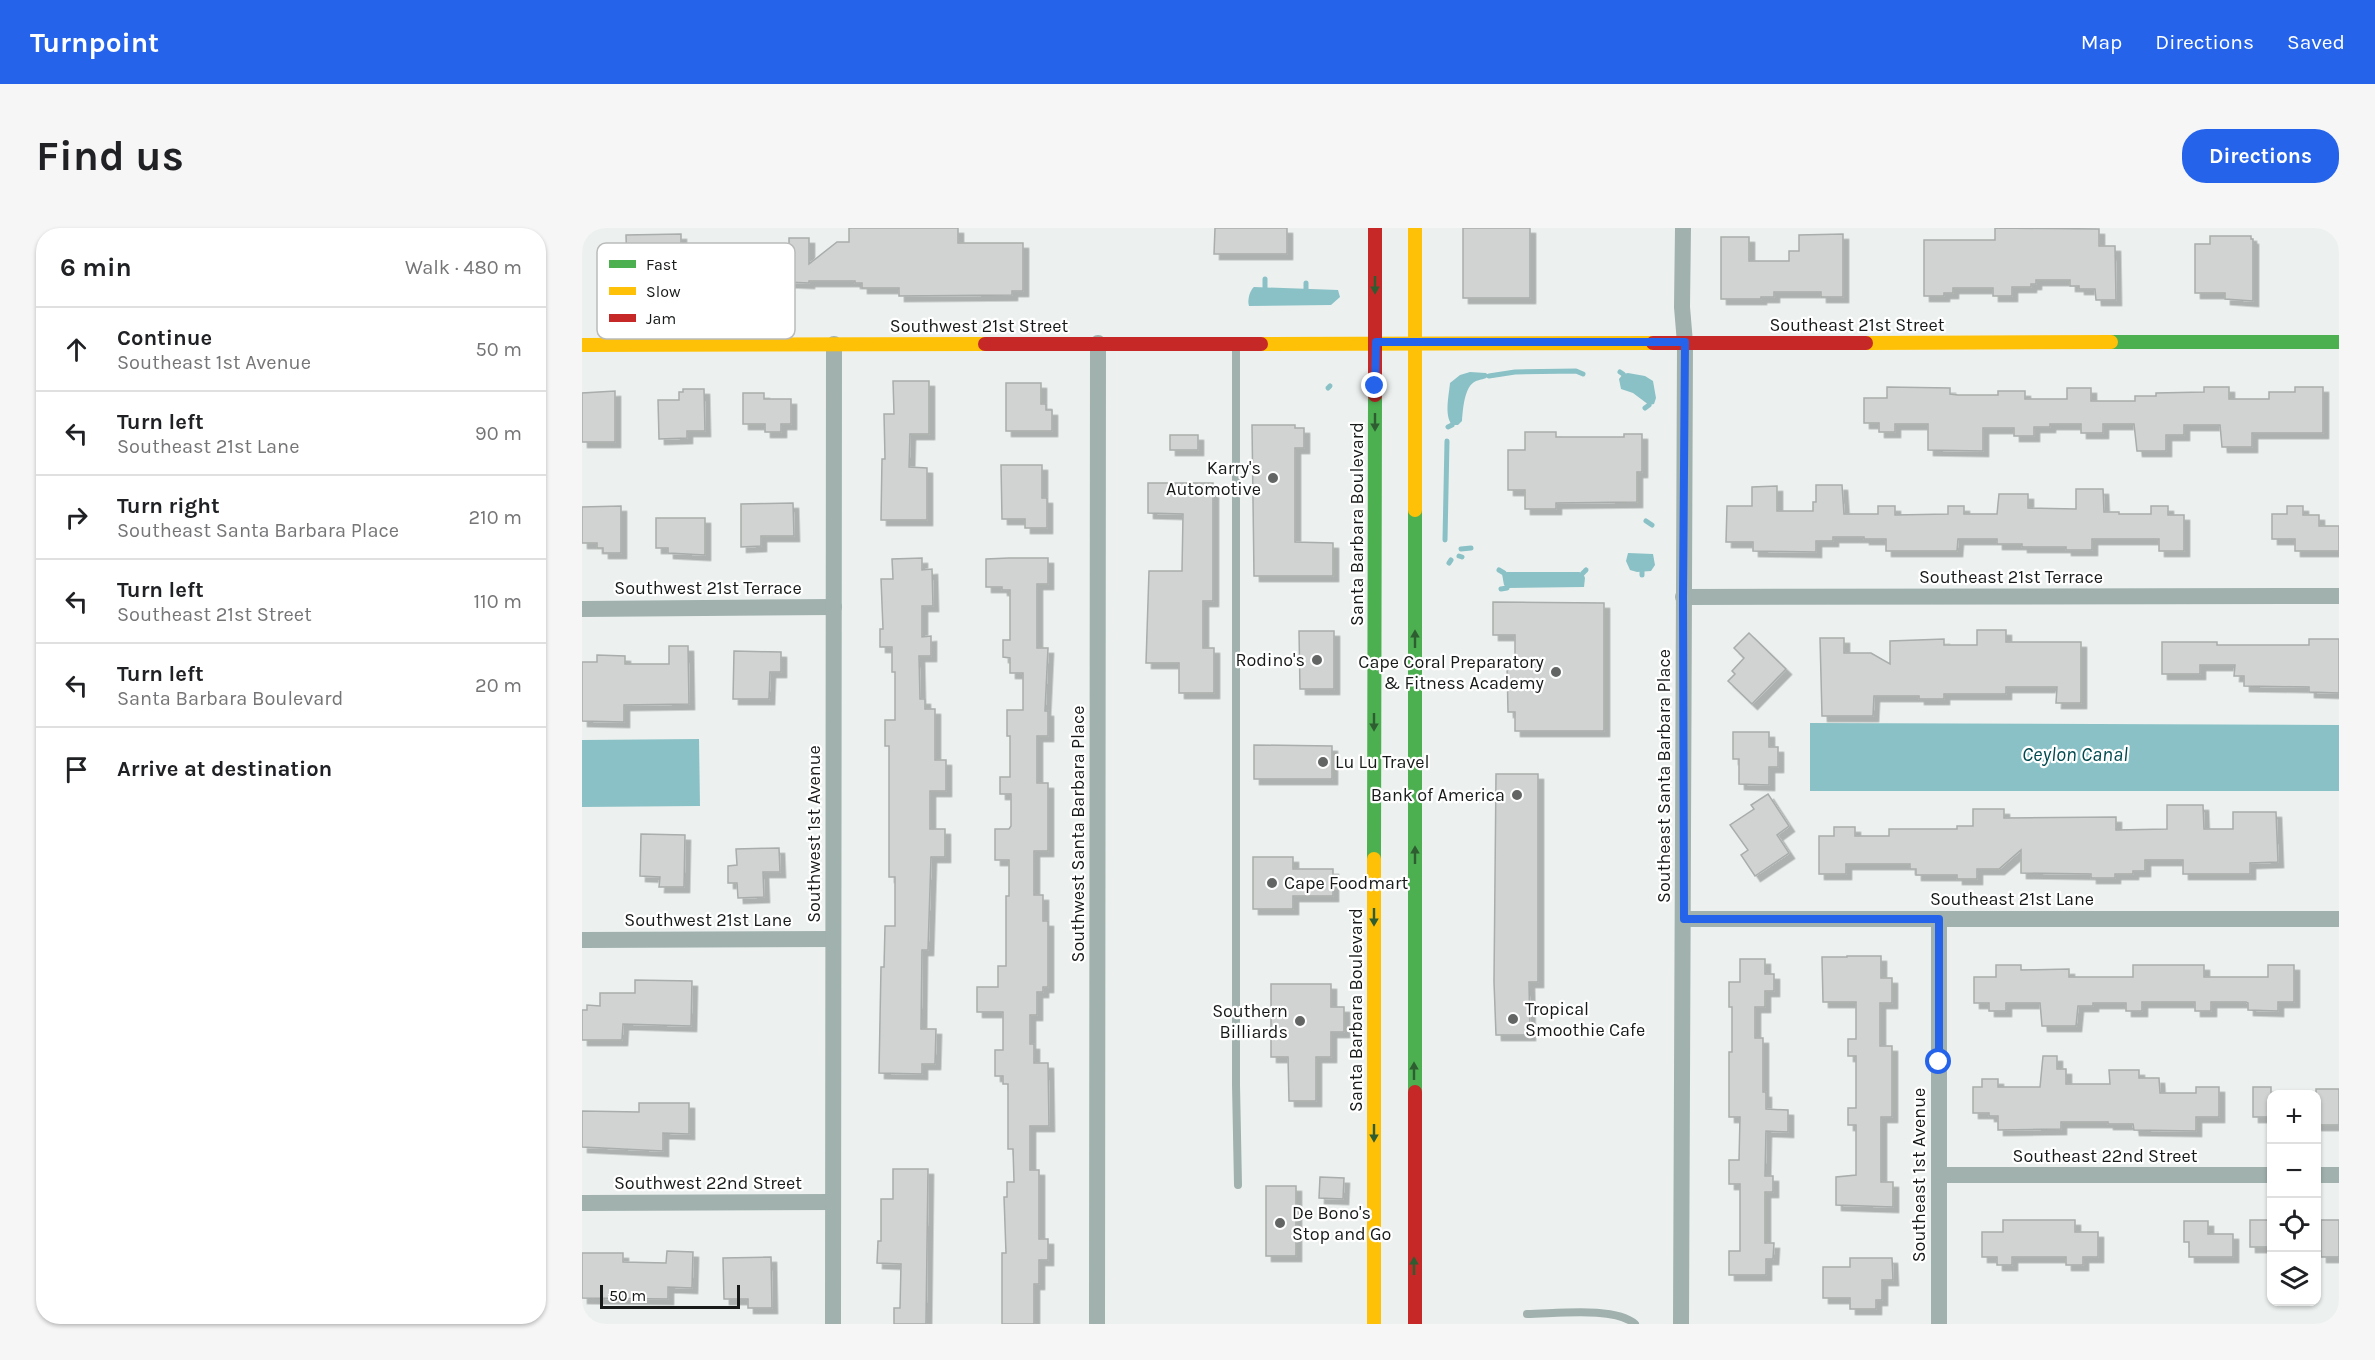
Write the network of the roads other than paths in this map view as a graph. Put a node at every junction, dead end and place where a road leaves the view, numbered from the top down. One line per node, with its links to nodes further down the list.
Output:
1 (1375, 228): 5 (main road, Santa Barbara Boulevard, one-way to 5)
2 (1415, 228): 6 (main road)
3 (1683, 228): 7 (street, Southeast Santa Barbara Place)
4 (1236, 342): 5 (main road, Southwest 21st Street); 9 (main road, Southwest 21st Street); 25 (lane)
5 (1376, 342): 6 (main road, Southeast 21st Street); 31 (main road, Santa Barbara Boulevard, one-way to 31)
6 (1414, 342): 7 (main road, Southeast 21st Street); 32 (main road, one-way to 6)
7 (1685, 342): 8 (main road, Southeast 21st Street); 13 (street, Southeast Santa Barbara Place)
8 (2339, 342)
9 (1098, 343): 10 (main road, Southwest 21st Street); 30 (street, Southwest Santa Barbara Place)
10 (834, 344): 11 (main road, Southwest 21st Street); 14 (street, Southwest 1st Avenue)
11 (582, 345)
12 (2339, 596): 13 (street, Southeast 21st Terrace)
13 (1683, 597): 16 (street, Southeast Santa Barbara Place)
14 (834, 607): 15 (street, Southwest 21st Terrace); 19 (street, Southwest 1st Avenue)
15 (582, 609)
16 (1684, 919): 17 (street, Southeast 21st Lane); 34 (street, Southeast Santa Barbara Place)
17 (1939, 919): 18 (street, Southeast 21st Lane); 21 (street, Southeast 1st Avenue)
18 (2339, 919)
19 (833, 939): 20 (street, Southwest 21st Lane); 26 (street, Southwest 1st Avenue)
20 (582, 940)
21 (1939, 1175): 22 (street, Southeast 22nd Street); 35 (street, Southeast 1st Avenue)
22 (2267, 1175)
23 (2321, 1175): 24 (street)
24 (2339, 1175)
25 (1238, 1185)
26 (833, 1202): 27 (street, Southwest 22nd Street); 29 (street, Southwest 1st Avenue)
27 (582, 1203)
28 (1527, 1314): 33 (lane)
29 (833, 1324)
30 (1097, 1324)
31 (1374, 1324)
32 (1414, 1324)
33 (1635, 1324)
34 (1681, 1324)
35 (1939, 1324)

